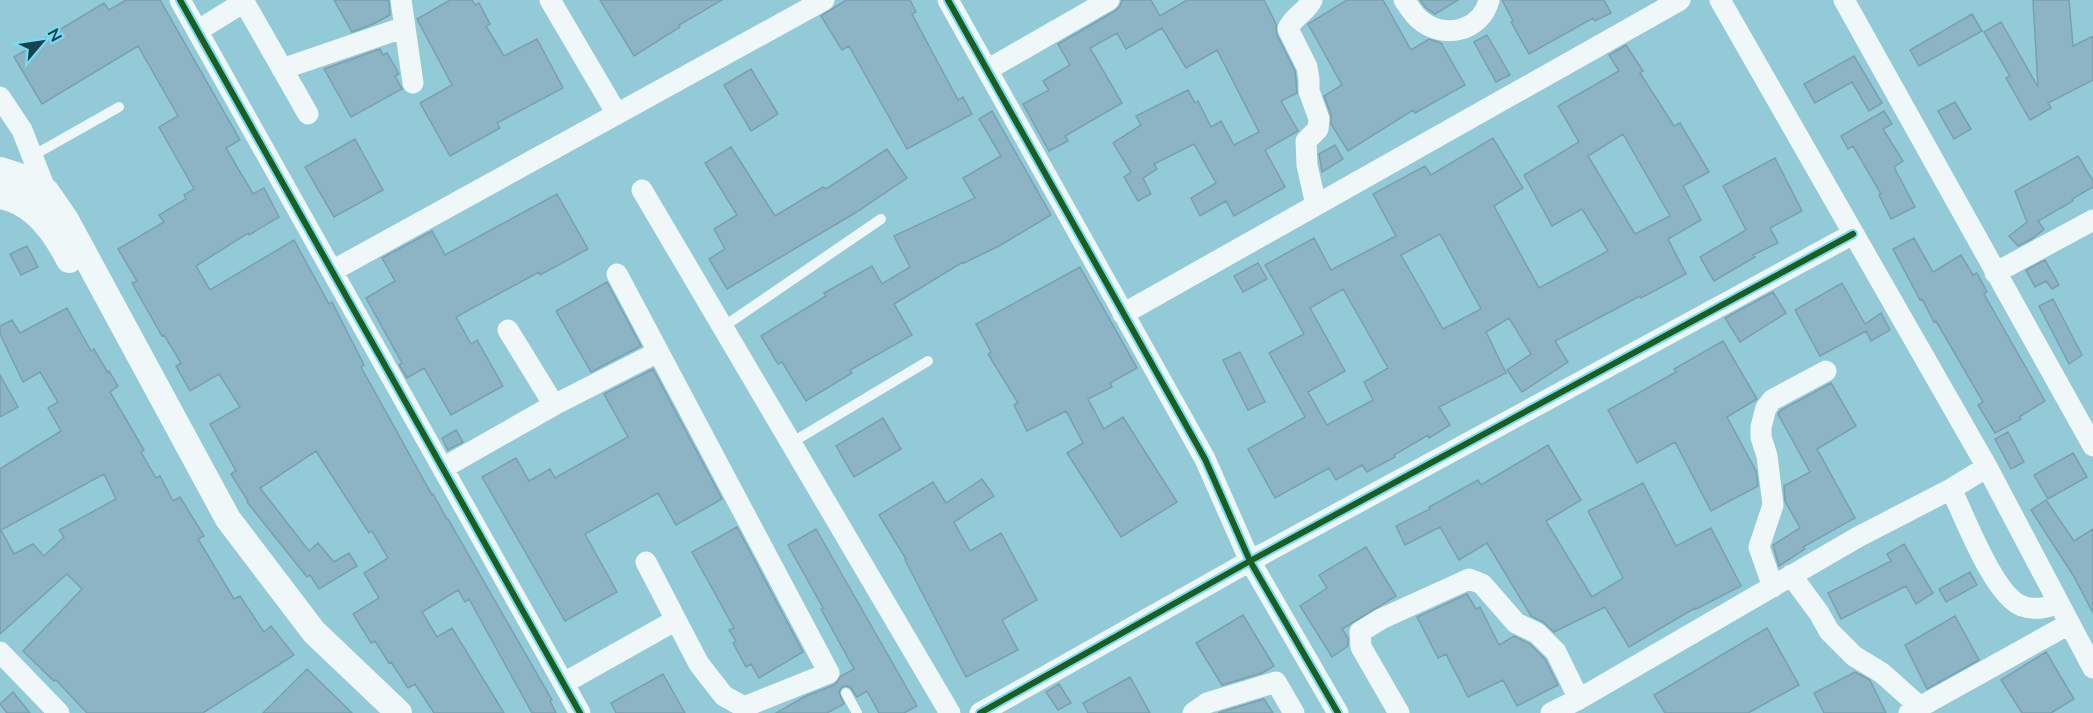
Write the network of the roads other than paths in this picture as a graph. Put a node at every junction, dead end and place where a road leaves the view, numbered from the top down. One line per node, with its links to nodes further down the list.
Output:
1 (180, 0): 15 (street)
2 (401, 0): 14 (street)
3 (550, 0): 22 (street)
4 (824, 0): 22 (street)
5 (948, 0): 17 (street)
6 (1109, 0): 17 (street)
7 (1312, 0): 28 (street)
8 (1404, 0): 9 (street)
9 (1489, 0)
10 (1720, 0): 31 (street)
11 (1844, 0): 33 (street)
12 (243, 1): 15 (street); 16 (street)
13 (1672, 2): 28 (street)
14 (405, 27): 16 (street); 18 (street)
15 (197, 31): 32 (street)
16 (282, 69): 21 (street)
17 (987, 70): 35 (street)
18 (413, 83)
19 (0, 97): 23 (street)
20 (119, 107): 23 (lane)
21 (308, 114)
22 (617, 114): 32 (street)
23 (34, 155): 26 (street)
24 (0, 170): 26 (street)
25 (642, 190): 36 (street)
26 (46, 191): 62 (street)
27 (0, 196): 61 (street)
28 (1316, 205): 35 (street)
29 (881, 219): 36 (lane)
30 (2093, 220): 33 (street)
31 (1853, 234): 44 (street); 47 (street)
32 (332, 271): 45 (street)
33 (1995, 273): 43 (street)
34 (617, 274): 38 (street)
35 (1123, 314): 47 (street)
36 (723, 327): 42 (street)
37 (508, 330): 41 (street)
38 (658, 352): 41 (street); 52 (street)
39 (928, 361): 42 (lane)
40 (1826, 371): 50 (street)
41 (554, 405): 45 (street)
42 (791, 443): 65 (street)
43 (2093, 446)
44 (1987, 467): 46 (street); 51 (street)
45 (443, 468): 56 (street)
46 (1951, 489): 49 (street); 51 (street)
47 (1250, 561): 66 (street); 69 (street)
48 (646, 562): 52 (street)
49 (1791, 575): 50 (street); 59 (street)
50 (1773, 586): 58 (street)
51 (2059, 604): 53 (street)
52 (676, 620): 56 (street)
53 (2068, 624): 55 (street); 59 (street)
54 (0, 653): 60 (street)
55 (2093, 668)
56 (564, 683): 63 (street)
57 (846, 693): 64 (lane)
58 (1579, 699): 70 (street); 71 (street)
59 (1914, 710)
60 (59, 713)
61 (374, 713)
62 (399, 713)
63 (580, 713)
64 (857, 713)
65 (950, 713)
66 (980, 713)
67 (1193, 713): 68 (street)
68 (1294, 713)
69 (1338, 713)
70 (1399, 713)
71 (1551, 713)

